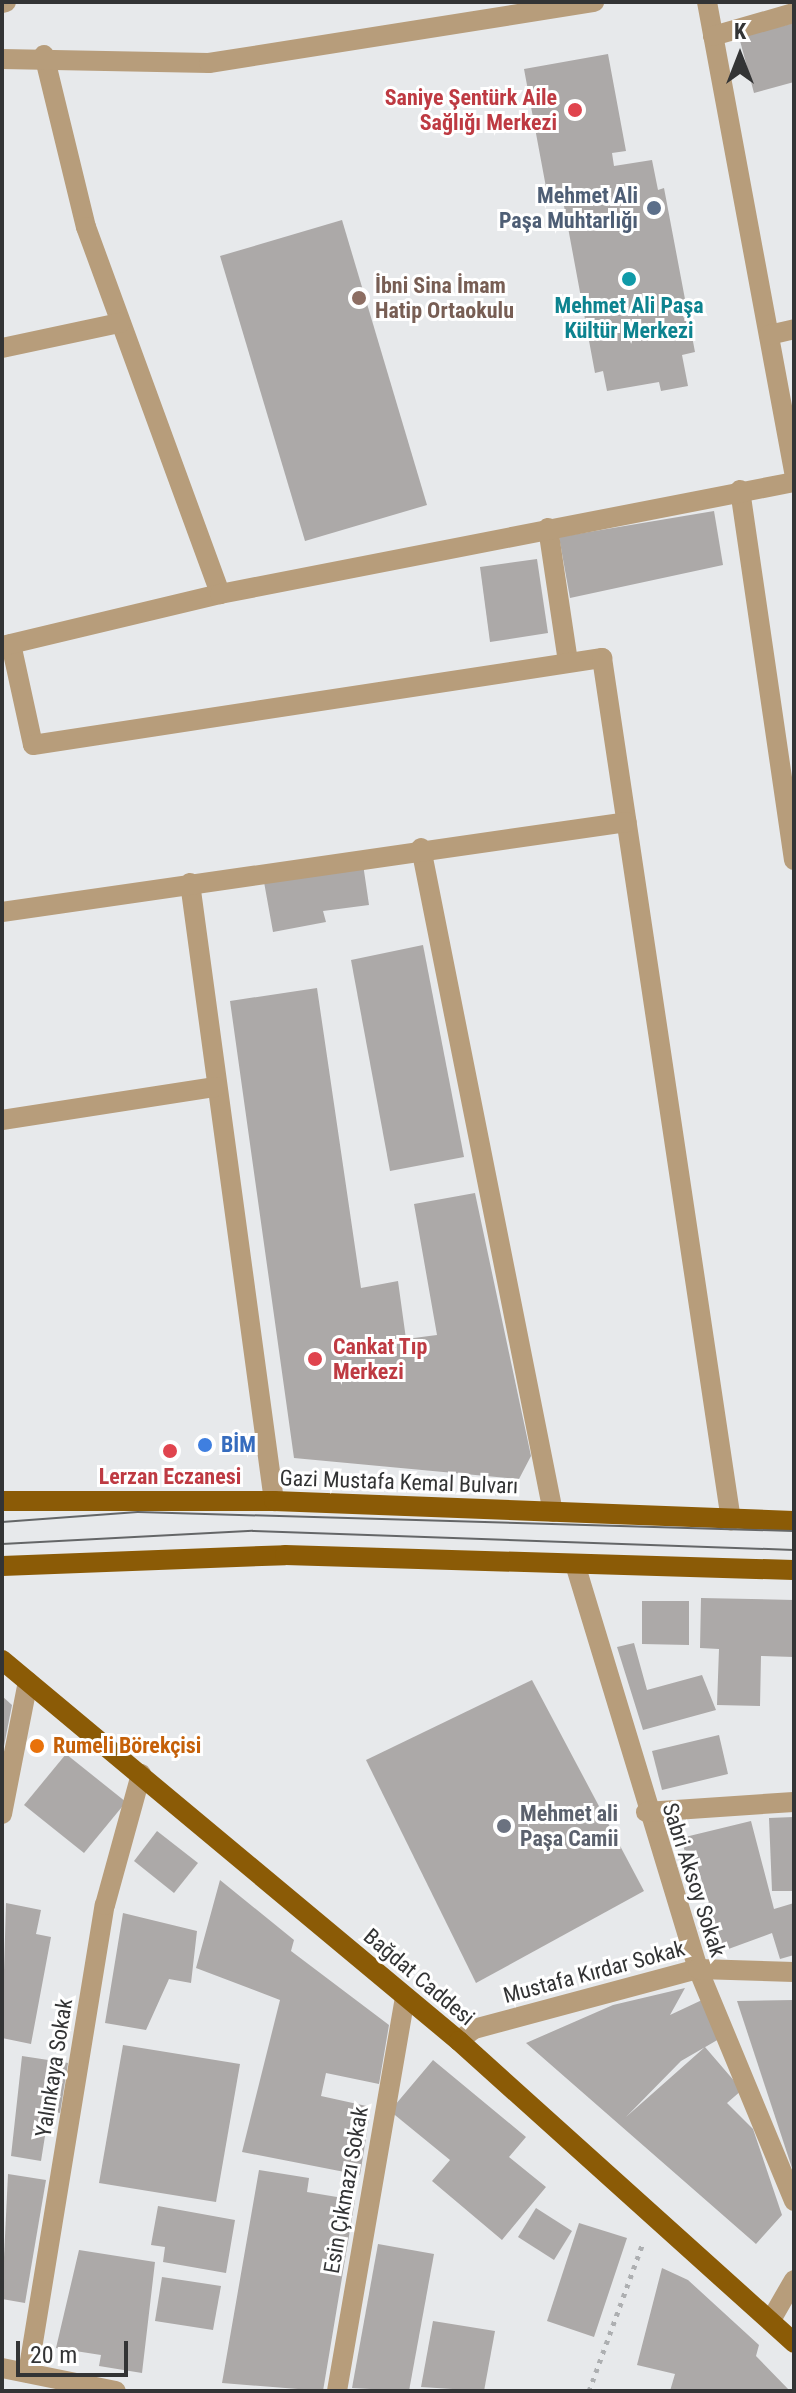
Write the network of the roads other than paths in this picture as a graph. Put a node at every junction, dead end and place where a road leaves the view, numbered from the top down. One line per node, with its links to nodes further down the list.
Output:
1 (594, 2): 5 (street)
2 (707, 2): 4 (street)
3 (794, 13): 4 (street)
4 (713, 36): 9 (street)
5 (44, 55): 6 (street); 7 (street)
6 (2, 59)
7 (120, 323): 10 (street); 15 (street)
8 (794, 329): 9 (street)
9 (769, 335): 11 (street)
10 (2, 348)
11 (794, 473)
12 (794, 482): 13 (street)
13 (740, 490): 14 (street); 20 (street)
14 (548, 528): 15 (street); 17 (street)
15 (220, 594): 16 (street)
16 (6, 645): 17 (street)
17 (568, 662): 18 (street)
18 (627, 822): 19 (street); 28 (street)
19 (421, 848): 21 (street); 27 (street)
20 (794, 860)
21 (190, 883): 22 (street); 23 (street)
22 (2, 912)
23 (215, 1087): 24 (street); 26 (street)
24 (2, 1120)
25 (2, 1501): 26 (main road, Gazi Mustafa Kemal Bulvarı)
26 (274, 1501): 27 (main road, Gazi Mustafa Kemal Bulvarı)
27 (553, 1512): 28 (main road, Gazi Mustafa Kemal Bulvarı)
28 (731, 1520): 29 (main road, Gazi Mustafa Kemal Bulvarı)
29 (794, 1521)
30 (575, 1564): 31 (main road); 32 (main road); 37 (street, Sabri Aksoy Sokak)
31 (2, 1566)
32 (794, 1570)
33 (2, 1660): 34 (main road, Bağdat Caddesi)
34 (28, 1682): 35 (main road, Bağdat Caddesi); 38 (street)
35 (141, 1774): 41 (main road, Bağdat Caddesi); 48 (street, Yalınkaya Sokak)
36 (794, 1802): 37 (street)
37 (646, 1812): 39 (street, Sabri Aksoy Sokak)
38 (2, 1814)
39 (698, 1969): 40 (street, Mustafa Kırdar Sokak); 42 (street, Mustafa Kırdar Sokak); 43 (street, Sabri Aksoy Sokak)
40 (794, 1972)
41 (405, 1997): 42 (main road, Bağdat Caddesi); 50 (street, Esin Çıkmazı Sokak)
42 (459, 2041): 45 (main road, Bağdat Caddesi)
43 (794, 2201)
44 (794, 2280): 45 (street)
45 (771, 2320): 46 (main road, Bağdat Caddesi)
46 (794, 2343)
47 (2, 2368): 48 (street)
48 (28, 2373): 49 (street)
49 (116, 2391)
50 (337, 2391)

